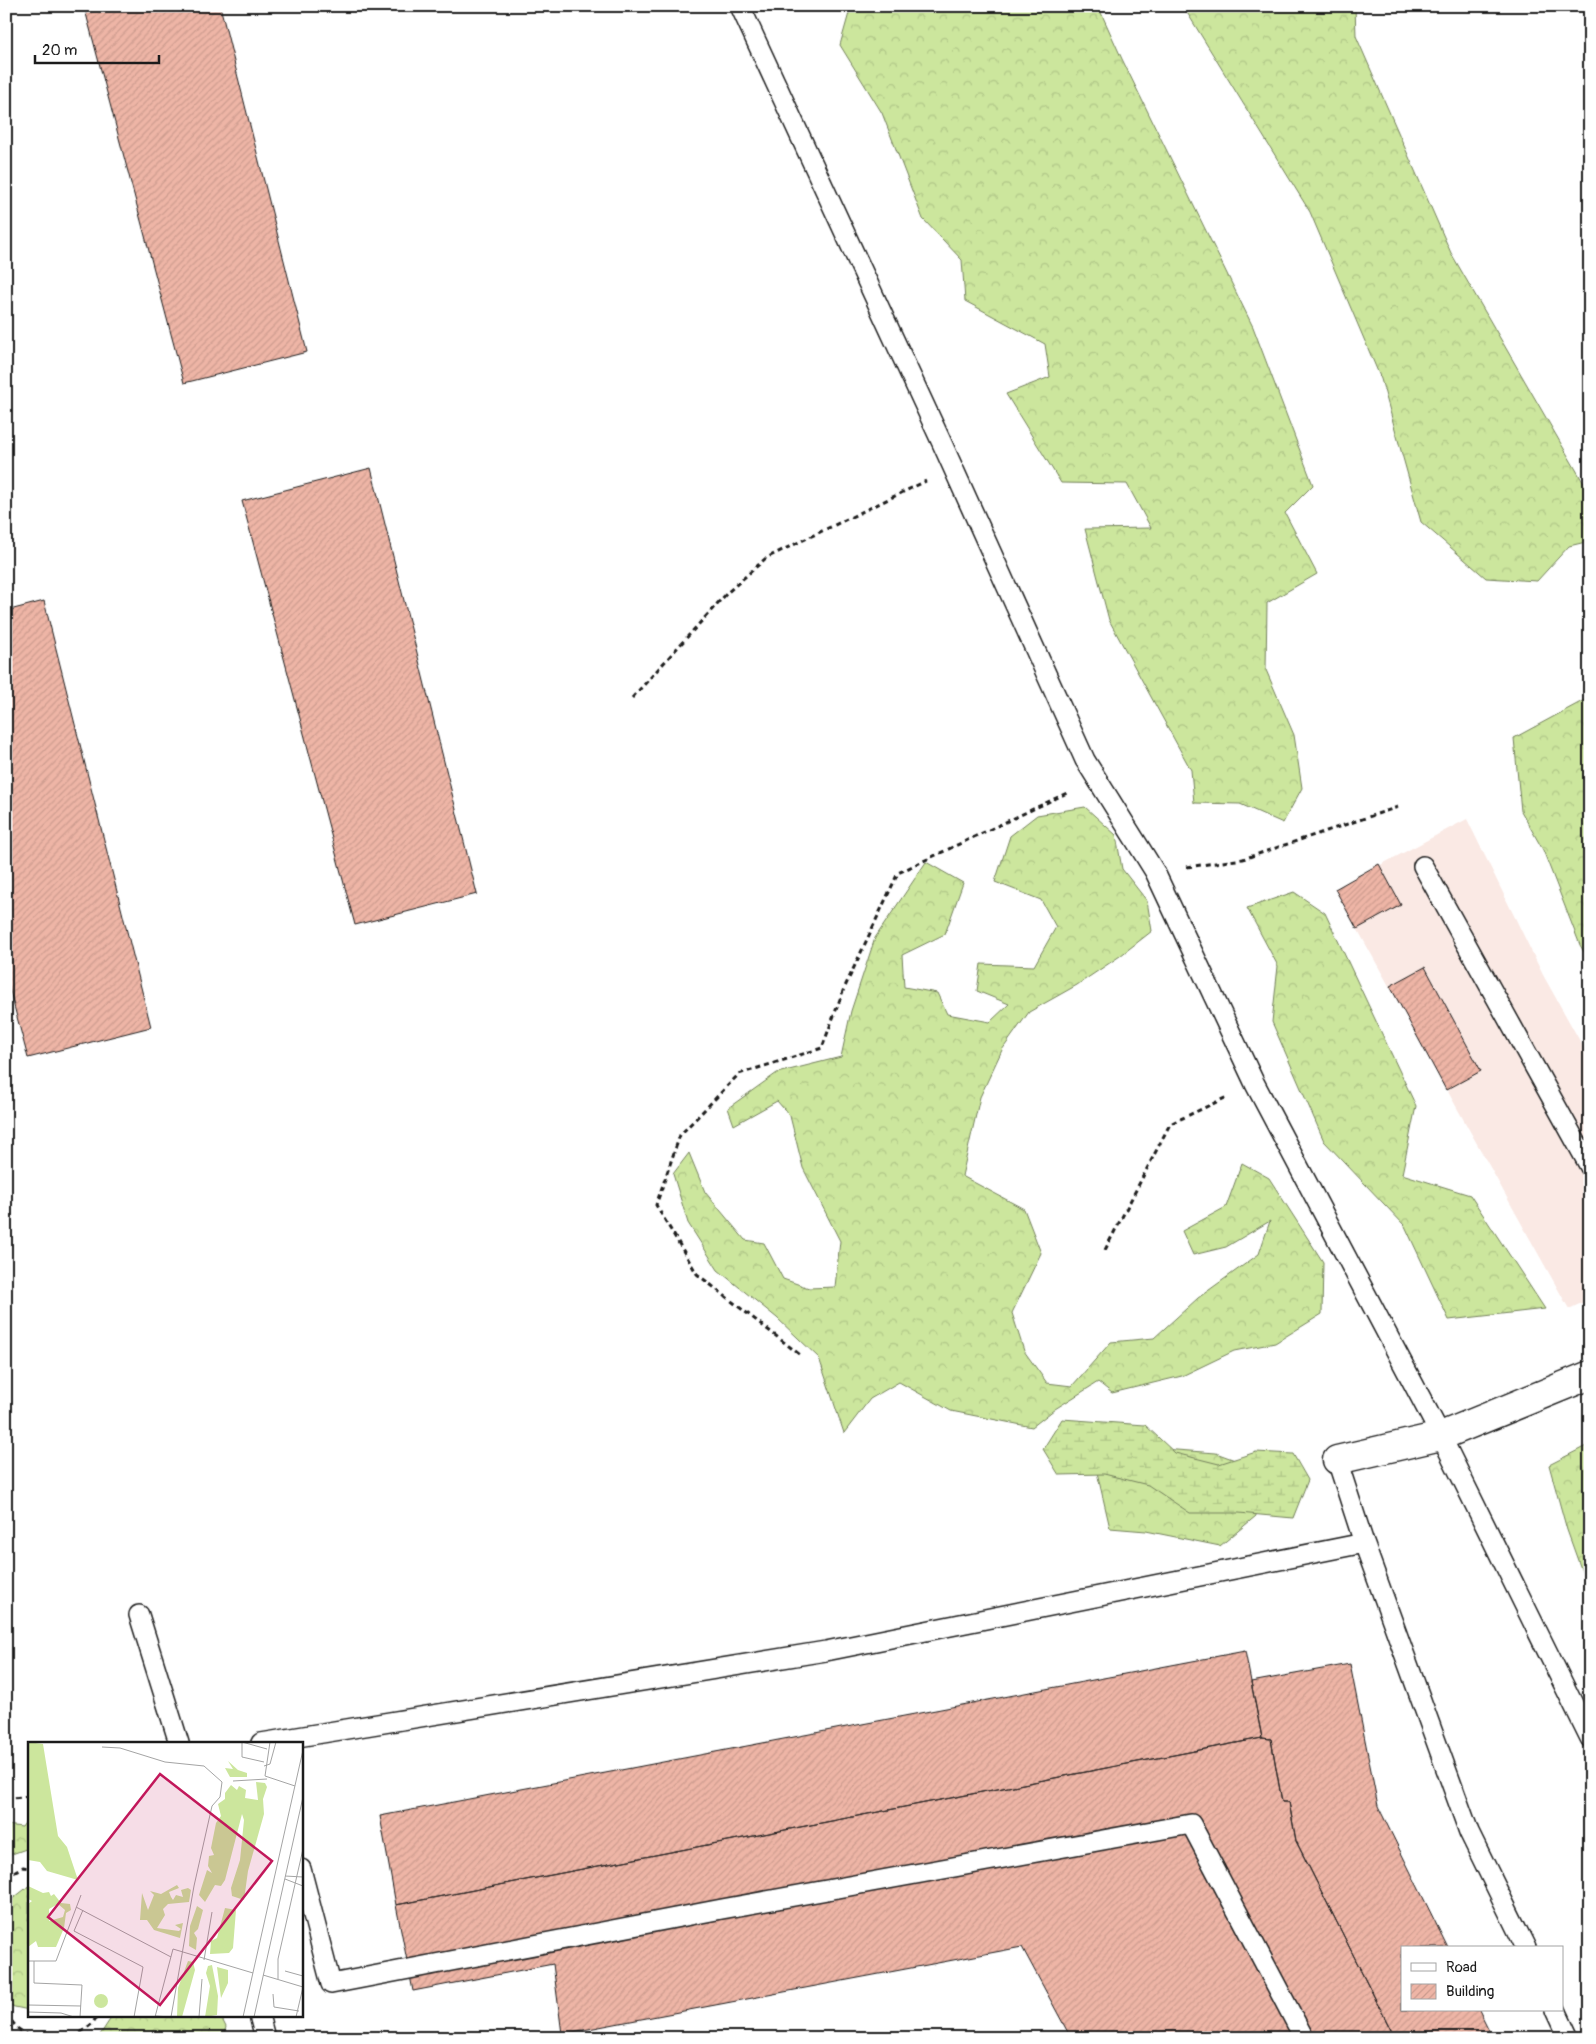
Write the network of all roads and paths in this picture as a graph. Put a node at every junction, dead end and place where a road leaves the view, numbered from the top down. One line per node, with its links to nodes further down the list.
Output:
1 (740, 6): 2 (lane)
2 (953, 468): 3 (path); 4 (lane)
3 (632, 698)
4 (1097, 779): 7 (lane); 11 (path)
5 (1398, 807): 7 (path)
6 (1423, 866): 9 (lane)
7 (1154, 872): 8 (lane)
8 (1255, 1084): 10 (path); 13 (lane)
9 (1590, 1167)
10 (1105, 1250)
11 (799, 1354)
12 (1590, 1375): 13 (street)
13 (1441, 1436): 14 (street); 17 (lane)
14 (1337, 1460): 15 (lane)
15 (1364, 1543): 19 (lane); 25 (lane)
16 (139, 1615): 18 (lane)
17 (1590, 1738)
18 (179, 1742)
19 (266, 1742)
20 (28, 1796): 21 (path)
21 (6, 1799)
22 (28, 1868): 24 (path)
23 (302, 1873): 33 (lane)
24 (6, 1876)
25 (1525, 1946)
26 (1557, 2012): 34 (lane)
27 (6, 2014): 30 (path)
28 (97, 2016): 31 (path)
29 (259, 2016): 32 (lane)
30 (31, 2038)
31 (73, 2038)
32 (265, 2038)
33 (1304, 2038)
34 (1569, 2038)

